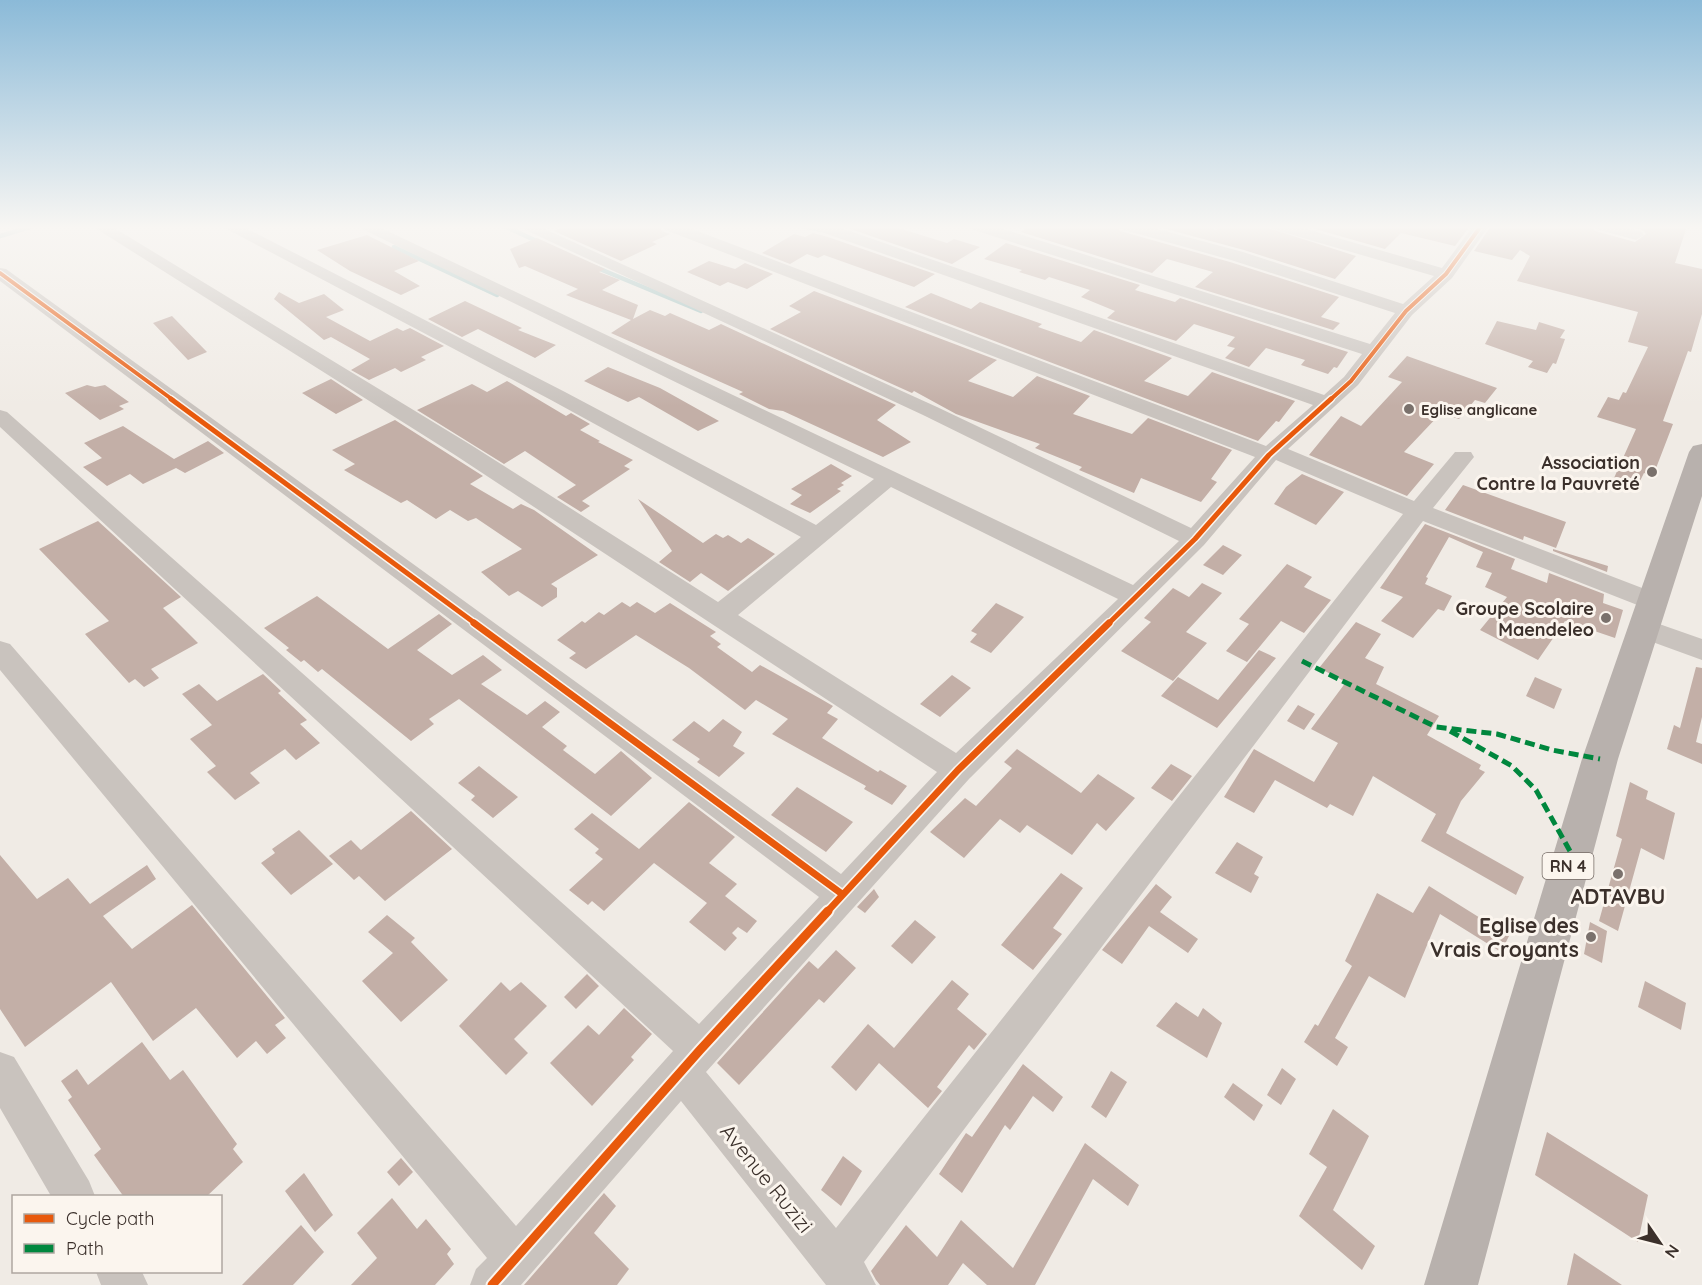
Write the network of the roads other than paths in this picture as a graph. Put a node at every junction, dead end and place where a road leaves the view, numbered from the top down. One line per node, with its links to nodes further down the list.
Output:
1 (18, 286): 28 (street)
2 (197, 286): 23 (street)
3 (345, 286): 20 (street)
4 (490, 286): 18 (street)
5 (656, 286): 21 (street)
6 (828, 286): 16 (street)
7 (991, 286): 13 (street)
8 (1167, 286): 12 (street)
9 (1329, 286): 11 (street)
10 (1433, 286): 11 (street)
11 (1406, 311): 12 (street)
12 (1374, 351): 13 (street)
13 (1328, 403): 16 (street)
14 (0, 416): 29 (street, Avenue Ruzizi)
15 (1702, 452): 24 (main road, RN 4)
16 (1272, 453): 19 (street); 21 (street)
17 (1462, 457): 19 (street)
18 (890, 477): 20 (street); 22 (street)
19 (1418, 511): 24 (street); 33 (street)
20 (818, 536): 23 (street)
21 (1195, 539): 22 (street)
22 (1136, 597): 27 (street)
23 (719, 616): 27 (street)
24 (1649, 616): 25 (street); 35 (main road, RN 4)
25 (1702, 650)
26 (0, 651): 32 (street)
27 (958, 770): 28 (street)
28 (842, 894): 29 (street)
29 (690, 1060): 32 (street); 33 (street, Avenue Ruzizi)
30 (0, 1071): 31 (street)
31 (73, 1195)
32 (515, 1258): 34 (street)
33 (845, 1274)
34 (492, 1285)
35 (1451, 1285)

